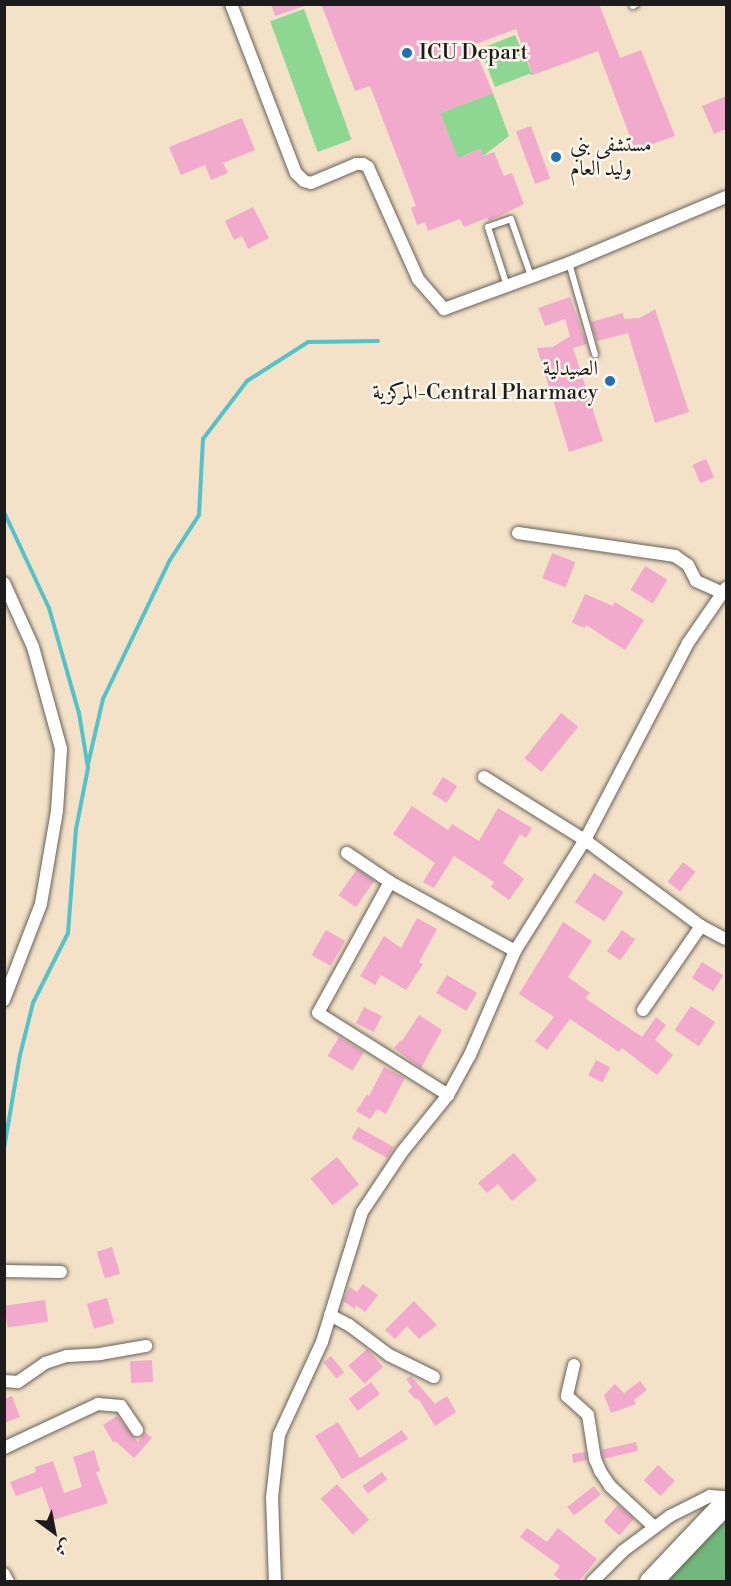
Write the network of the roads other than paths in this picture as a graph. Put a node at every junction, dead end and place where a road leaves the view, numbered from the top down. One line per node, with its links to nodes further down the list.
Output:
1 (231, 4): 5 (street)
2 (726, 197): 3 (street)
3 (569, 263): 4 (street); 6 (lane)
4 (531, 276): 5 (street); 5 (lane)
5 (507, 286)
6 (595, 354)
7 (518, 533): 9 (street)
8 (4, 583): 17 (street)
9 (725, 590): 11 (street)
10 (484, 777): 11 (street)
11 (585, 840): 14 (street); 16 (street)
12 (347, 853): 13 (street)
13 (390, 882): 16 (street); 19 (street)
14 (701, 926): 15 (street); 18 (street)
15 (725, 939)
16 (515, 951): 19 (street)
17 (4, 1000)
18 (643, 1010)
19 (448, 1095): 22 (street)
20 (4, 1271): 21 (street)
21 (62, 1272)
22 (330, 1315): 25 (street); 34 (street)
23 (146, 1346): 26 (street)
24 (574, 1365): 31 (street)
25 (434, 1377)
26 (4, 1381)
27 (137, 1430): 28 (street)
28 (4, 1448)
29 (726, 1497): 31 (street)
30 (726, 1503): 36 (highway)
31 (653, 1526): 35 (street)
32 (4, 1574): 33 (street)
33 (8, 1581)
34 (275, 1581)
35 (592, 1581)
36 (651, 1581)

